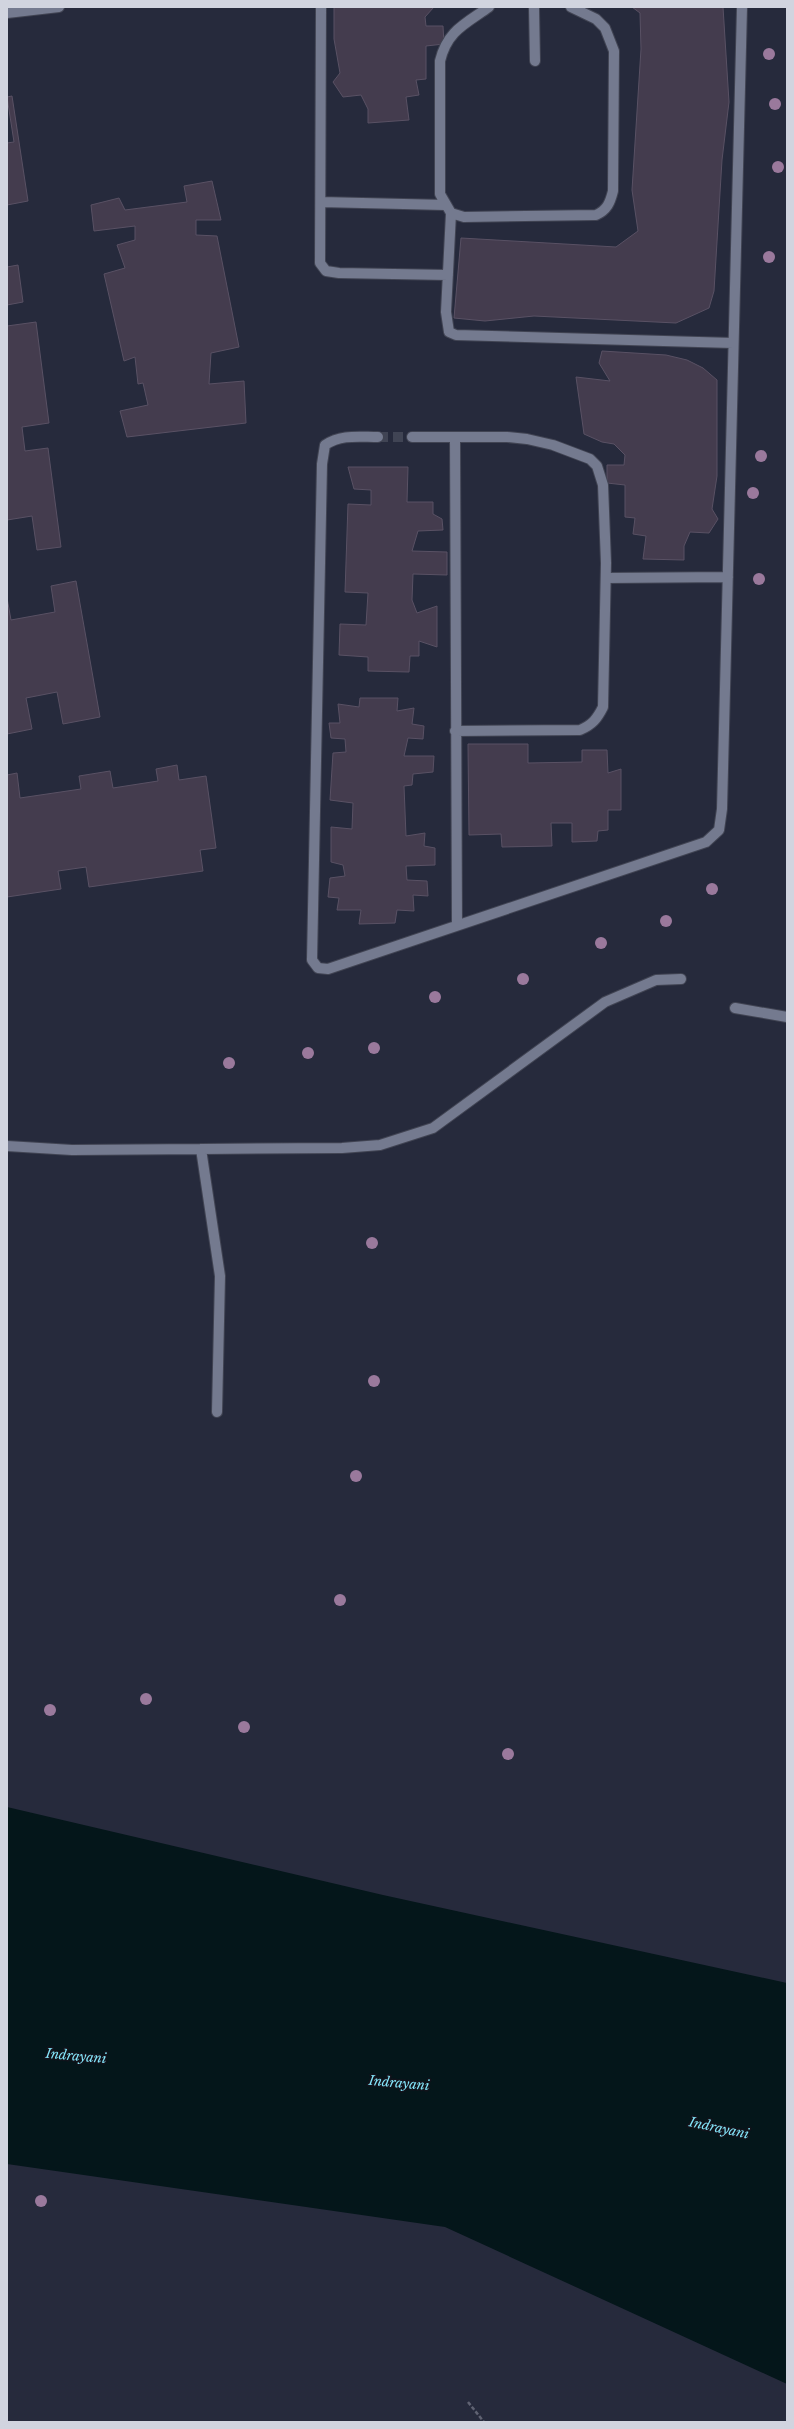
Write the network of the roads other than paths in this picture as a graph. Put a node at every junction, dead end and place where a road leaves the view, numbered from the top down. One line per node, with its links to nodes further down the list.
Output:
1 (59, 7): 7 (street)
2 (321, 7): 10 (street)
3 (489, 7): 11 (street)
4 (534, 7): 9 (street)
5 (572, 7): 11 (street)
6 (742, 7): 13 (street)
7 (30, 9): 8 (street)
8 (7, 13)
9 (535, 61)
10 (321, 202): 11 (street); 12 (street)
11 (448, 209): 12 (street)
12 (448, 275): 13 (street)
13 (734, 343): 17 (street)
14 (412, 437): 15 (street)
15 (455, 437): 18 (street); 19 (street)
16 (378, 438): 20 (street)
17 (728, 577): 18 (street); 20 (street)
18 (606, 578): 19 (street)
19 (455, 731): 20 (street)
20 (457, 925)
21 (681, 980): 25 (street)
22 (735, 1008): 23 (street)
23 (787, 1016)
24 (7, 1146): 25 (street)
25 (201, 1149): 26 (street)
26 (217, 1412)

